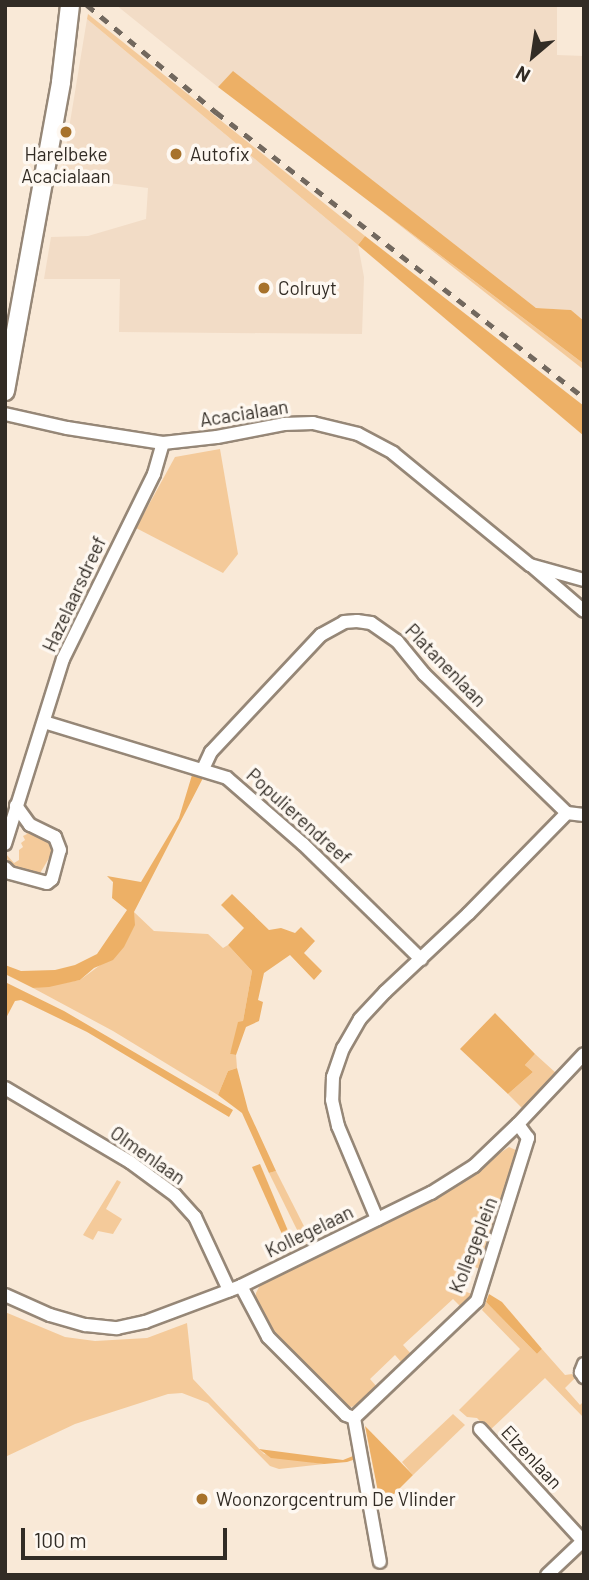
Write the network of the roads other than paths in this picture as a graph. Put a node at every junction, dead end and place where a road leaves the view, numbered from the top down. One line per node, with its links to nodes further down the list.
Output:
1 (70, 5): 2 (street)
2 (5, 391)
3 (5, 414): 4 (street, Acacialaan)
4 (163, 443): 5 (street, Acacialaan); 8 (street, Hazelaarsdreef)
5 (530, 565): 6 (street, Acacialaan); 7 (street, Acacialaan)
6 (584, 580)
7 (584, 611)
8 (44, 722): 9 (street, Populierendreef); 10 (street, Hazelaarsdreef)
9 (203, 769): 11 (street, Platanenlaan); 15 (street, Populierendreef)
10 (16, 806): 13 (street, Hazelaarsdreef); 14 (street)
11 (566, 813): 12 (street); 15 (street)
12 (584, 815)
13 (5, 844)
14 (5, 869)
15 (421, 959): 19 (street)
16 (584, 1054): 18 (street, Kollegelaan)
17 (5, 1088): 20 (street, Olmenlaan)
18 (519, 1125): 19 (street, Kollegelaan); 24 (street, Kollegeplein)
19 (377, 1219): 20 (street, Kollegelaan)
20 (235, 1288): 21 (street, Kollegelaan); 24 (street)
21 (5, 1295)
22 (584, 1364): 23 (street)
23 (584, 1377)
24 (354, 1419): 27 (street)
25 (480, 1429): 26 (street, Elzenlaan)
26 (583, 1541): 28 (street)
27 (380, 1562)
28 (547, 1575)

